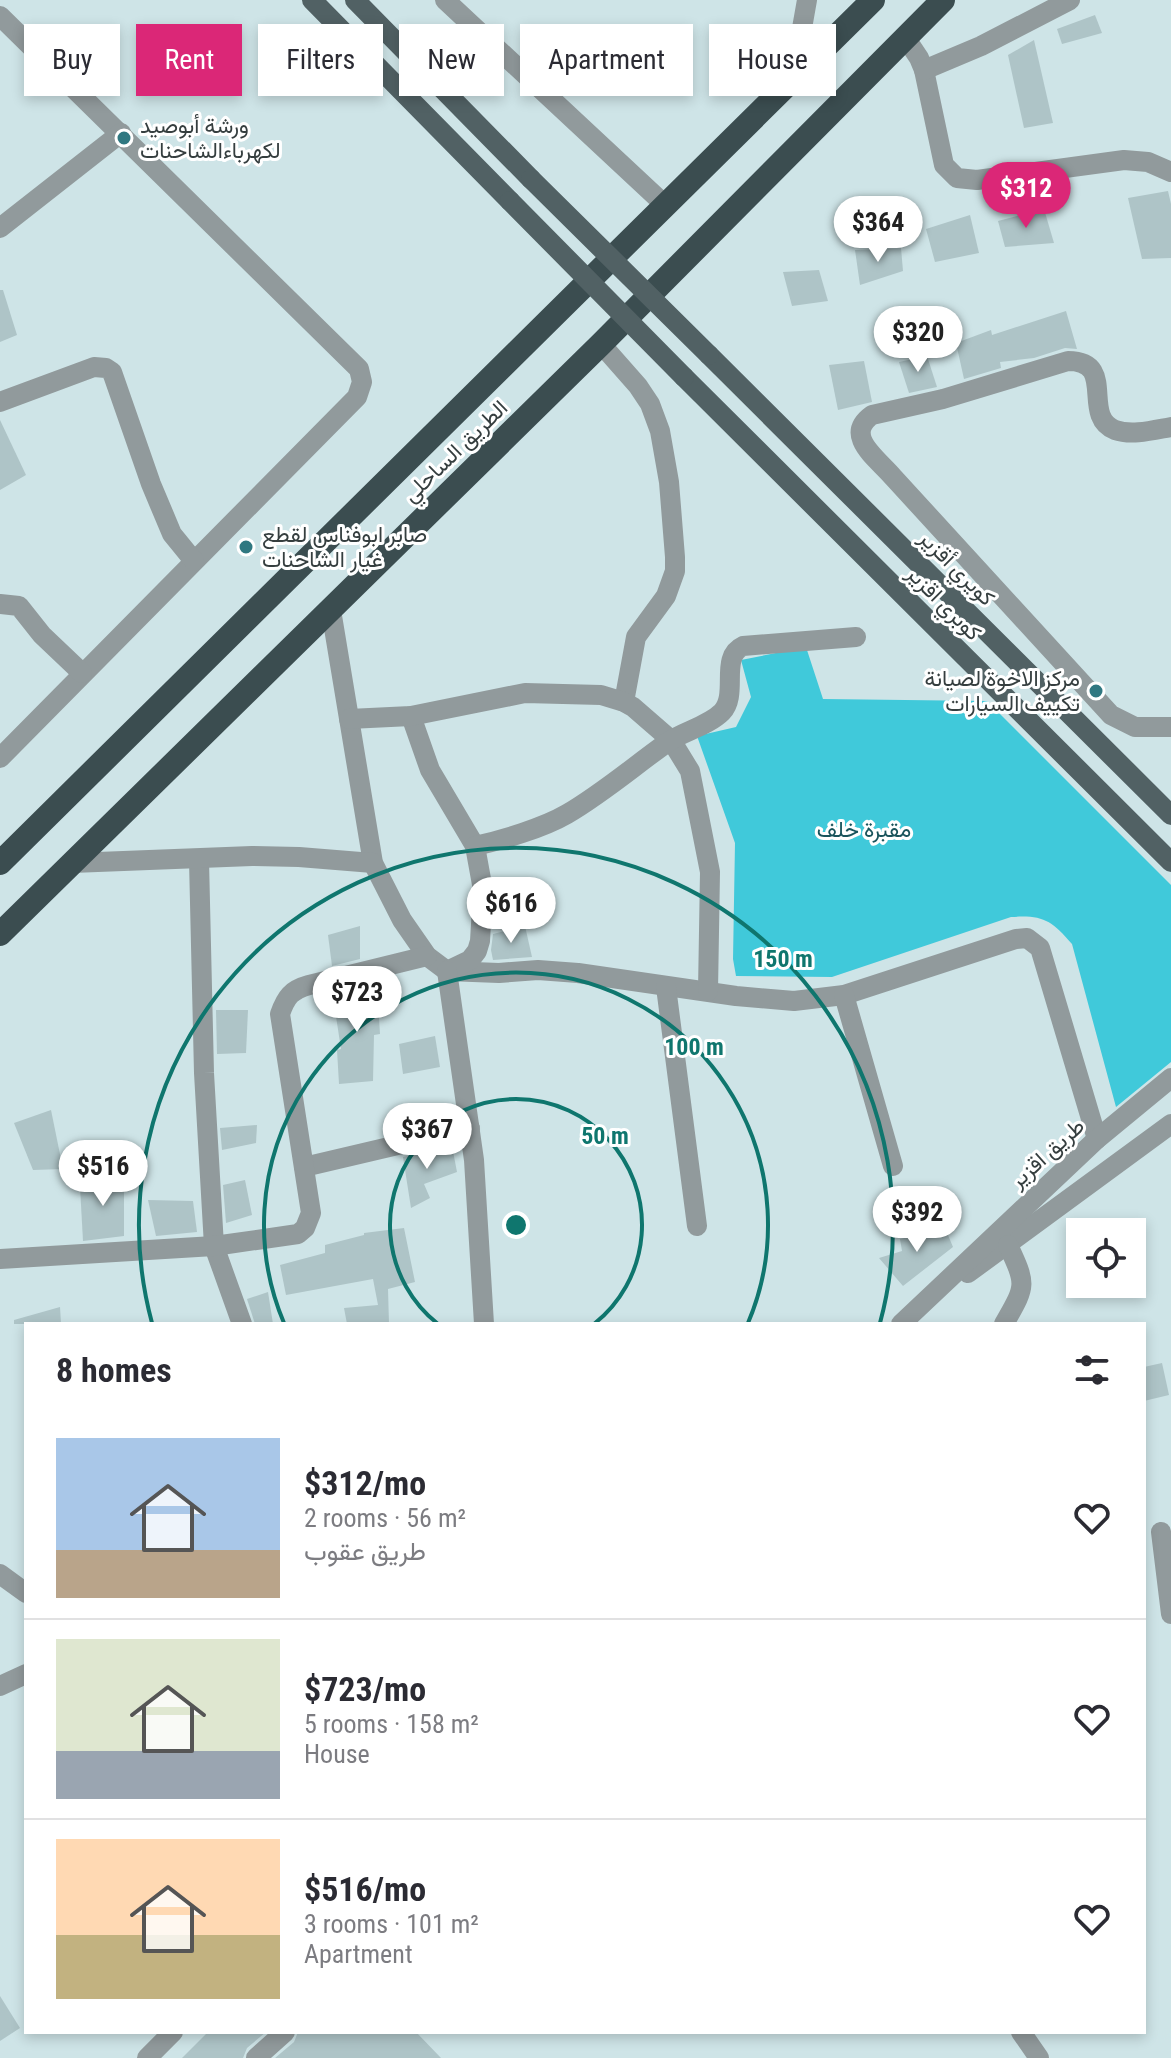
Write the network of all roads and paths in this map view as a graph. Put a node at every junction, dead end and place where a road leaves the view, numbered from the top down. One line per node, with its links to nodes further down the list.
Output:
1 (312, 0): 35 (main road, كوبري اقزير, bridge)
2 (355, 0): 32 (main road, كويري أقزير, bridge)
3 (445, 0): 16 (street)
4 (807, 0): 9 (street)
5 (873, 0): 10 (highway, الطريق الساحلي)
6 (943, 0): 11 (highway, الطريق الساحلي)
7 (1070, 0): 12 (street)
8 (0, 16): 14 (street)
9 (803, 24)
10 (836, 37)
11 (905, 37): 12 (street); 18 (highway, الطريق الساحلي)
12 (924, 70): 15 (street)
13 (776, 96): 16 (highway, الطريق الساحلي)
14 (121, 133): 17 (street); 21 (street)
15 (1171, 172)
16 (665, 205): 36 (highway, الطريق الساحلي)
17 (0, 228)
18 (601, 344): 23 (highway, الطريق الساحلي); 26 (street)
19 (0, 402): 21 (street)
20 (1171, 427): 29 (street)
21 (194, 561): 25 (street)
22 (0, 604): 25 (street)
23 (331, 610): 28 (street); 37 (highway, الطريق الساحلي)
24 (856, 637): 30 (street)
25 (82, 673): 31 (street)
26 (624, 702): 27 (street); 30 (street)
27 (411, 716): 28 (street); 33 (street)
28 (349, 719): 38 (street)
29 (1171, 727)
30 (671, 740): 33 (street); 43 (street)
31 (0, 758)
32 (1171, 815)
33 (475, 846): 41 (street)
34 (199, 860): 37 (street); 38 (street); 53 (street)
35 (1171, 862)
36 (0, 863)
37 (72, 863): 39 (highway, الطريق الساحلي)
38 (373, 863): 40 (street)
39 (0, 934)
40 (427, 956): 41 (street); 50 (street)
41 (447, 971): 42 (street); 46 (street)
42 (666, 987): 43 (street); 51 (street)
43 (708, 991): 44 (street)
44 (844, 995): 48 (street); 49 (street)
45 (1171, 1078): 48 (street, طريق اقزير)
46 (470, 1128): 50 (street); 57 (street)
47 (1166, 1135): 52 (street, طريق اقزير)
48 (1097, 1139): 55 (street, طريق اقزير)
49 (893, 1166)
50 (304, 1167): 53 (street)
51 (697, 1226)
52 (1008, 1245): 55 (street, طريق اقزير); 59 (street)
53 (214, 1246): 54 (street); 56 (street)
54 (0, 1259)
55 (925, 1302): 58 (street, طريق اقزير)
56 (241, 1322)
57 (484, 1322)
58 (903, 1322)
59 (1005, 1322)
60 (1159, 1532): 63 (street)
61 (0, 1574): 62 (street)
62 (24, 1592)
63 (1171, 1614)
64 (24, 1675): 65 (street)
65 (0, 1686)
66 (171, 2034): 69 (street)
67 (283, 2034): 70 (street)
68 (1022, 2034): 71 (street)
69 (152, 2056)
70 (256, 2058)
71 (1039, 2058)

